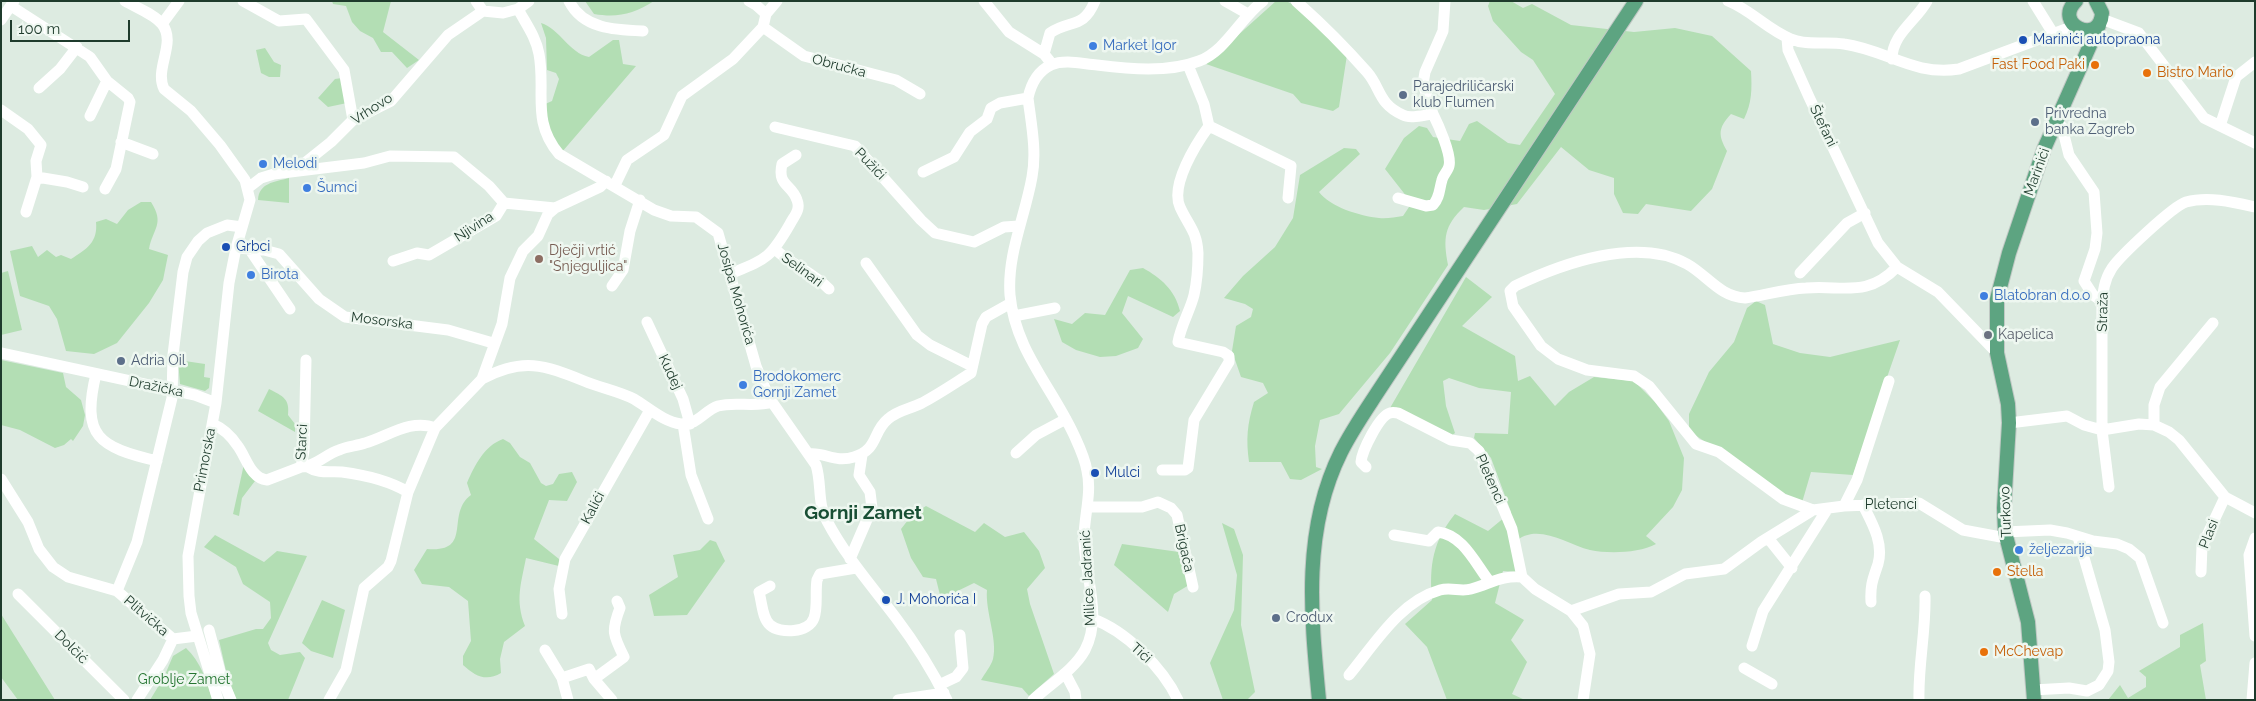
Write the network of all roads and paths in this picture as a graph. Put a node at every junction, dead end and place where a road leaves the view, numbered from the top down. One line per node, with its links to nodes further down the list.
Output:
1 (125, 1): 27 (street)
2 (179, 1): 27 (street)
3 (243, 1): 47 (street)
4 (476, 1): 22 (street)
5 (529, 1): 21 (street)
6 (570, 1): 30 (street)
7 (749, 1): 24 (street)
8 (777, 1): 24 (street)
9 (984, 1): 34 (street)
10 (1096, 1): 34 (street)
11 (1225, 1): 25 (street)
12 (1263, 1): 25 (street)
13 (1296, 1): 45 (street)
14 (1445, 1): 45 (street)
15 (1636, 1): 176 (main road)
16 (1728, 1): 32 (street)
17 (1927, 1): 35 (street)
18 (2032, 1): 31 (street)
19 (12, 3): 26 (street); 33 (street)
20 (2073, 6): 29 (main road, Marinići); 31 (street, Marinići)
21 (518, 9): 22 (street); 59 (street, Josipa Mohorića)
22 (483, 11): 47 (street, Vrhovo)
23 (2101, 13): 29 (main road, Marinići); 39 (main road, Marinići); 50 (street)
24 (766, 14): 28 (street)
25 (1248, 14): 38 (street)
26 (1, 20)
27 (162, 24): 61 (street)
28 (763, 27): 42 (street, Obručka); 59 (street)
29 (2076, 27): 31 (street, Marinići); 39 (main road, Marinići)
30 (642, 31)
31 (2047, 33): 35 (street, Marinići)
32 (1788, 38): 35 (street); 70 (street, Štefani)
33 (77, 47): 40 (street); 41 (street)
34 (1044, 54): 37 (street)
35 (1892, 59)
36 (2255, 62): 50 (street)
37 (1052, 64): 38 (street); 43 (street)
38 (1188, 65): 49 (street)
39 (2080, 65): 48 (main road, Marinići)
40 (107, 81): 46 (street); 52 (street)
41 (39, 88)
42 (920, 94)
43 (1028, 98): 57 (street); 71 (street, Milice Jadranić)
44 (1, 110): 58 (street)
45 (1433, 114): 64 (street)
46 (90, 116)
47 (353, 120): 56 (street, Vrhovo)
48 (2057, 121): 76 (main road, Marinići); 84 (street)
49 (1209, 126): 63 (street); 116 (street)
50 (2220, 126): 53 (street)
51 (775, 127): 71 (street, Pužići)
52 (121, 142): 54 (street); 62 (street)
53 (2255, 144)
54 (153, 154)
55 (796, 155): 75 (street, Selinari)
56 (295, 170): 61 (street, Vrhovo); 66 (street)
57 (923, 172)
58 (36, 177): 60 (street); 68 (street)
59 (610, 183): 65 (street, Josipa Mohorića); 69 (street)
60 (83, 187)
61 (248, 188): 72 (street, Primorska)
62 (106, 189)
63 (1288, 198)
64 (1398, 198)
65 (640, 200): 81 (street, Josipa Mohorića); 82 (street)
66 (504, 203): 69 (street, Njivina); 77 (street, Njivina)
67 (2255, 207): 84 (street, Straža)
68 (27, 208)
69 (552, 211): 91 (street)
70 (1865, 212): 79 (street, Štefani); 80 (street)
71 (1019, 226): 85 (street, Milice Jadranić)
72 (242, 227): 73 (street, Primorska); 99 (street)
73 (236, 248): 74 (street, Mosorska); 101 (street, Primorska)
74 (250, 250): 87 (street); 91 (street, Mosorska)
75 (776, 250): 81 (street, Selinari); 83 (street, Selinari)
76 (2008, 253): 92 (main road, Turkovo)
77 (393, 261)
78 (866, 263): 95 (street)
79 (1897, 266): 92 (street); 125 (street, Pletenci)
80 (1800, 273)
81 (730, 274): 100 (street, Josipa Mohorića)
82 (612, 286)
83 (829, 289)
84 (2103, 302): 109 (street, Straža)
85 (1011, 303): 88 (street, Milice Jadranić); 95 (street)
86 (1055, 308): 88 (street)
87 (290, 309)
88 (1014, 316): 103 (street, Milice Jadranić)
89 (647, 322): 106 (street, Kudej)
90 (2213, 323): 107 (street)
91 (493, 343): 97 (street)
92 (1997, 353): 104 (main road, Turkovo)
93 (1, 354): 96 (street, Dražička)
94 (306, 360): 114 (street, Starci)
95 (972, 366): 112 (street)
96 (96, 374): 99 (street, Dražička); 113 (street)
97 (482, 379): 102 (street); 108 (street)
98 (1889, 381): 122 (street)
99 (172, 390): 101 (street, Dražička); 113 (street)
100 (772, 402): 106 (street); 111 (street, Josipa Mohorića)
101 (216, 403): 105 (street, Primorska)
102 (650, 410): 106 (street); 146 (street, Kalići)
103 (1066, 419): 110 (street); 123 (street, Milice Jadranić)
104 (2009, 423): 109 (street); 129 (main road, Turkovo)
105 (213, 424): 114 (street, Starci); 151 (street, Primorska)
106 (686, 424): 127 (street, Kudej)
107 (2154, 425): 109 (street); 120 (street)
108 (435, 428): 114 (street); 119 (street)
109 (2102, 430): 118 (street)
110 (1016, 453)
111 (809, 454): 112 (street); 133 (street, Josipa Mohorića)
112 (862, 455): 133 (street)
113 (157, 461): 140 (street)
114 (304, 467): 119 (street, Starci)
115 (1366, 467): 136 (street, Pletenci)
116 (1162, 470)
117 (1, 479): 140 (street, Plitvička)
118 (2109, 487)
119 (408, 492): 166 (street)
120 (2225, 497): 126 (street); 135 (street, Plasi)
121 (1863, 505): 122 (street, Pletenci); 129 (street, Pletenci); 144 (street)
122 (1844, 506): 124 (street, Pletenci)
123 (1087, 507): 139 (street, Brigača); 147 (street, Milice Jadranić)
124 (1828, 508): 125 (street, Pletenci); 134 (street)
125 (1812, 510): 131 (street, Pletenci)
126 (2255, 513)
127 (708, 519)
128 (1394, 535): 137 (street)
129 (2005, 535): 130 (street, Pletenci); 164 (main road, Turkovo)
130 (2078, 537): 148 (street, Pletenci); 164 (street)
131 (1768, 538): 134 (street); 145 (street, Pletenci)
132 (2255, 538): 152 (street)
133 (853, 564): 138 (street); 163 (street, Josipa Mohorića)
134 (1792, 568): 154 (street)
135 (2201, 572)
136 (1522, 577): 137 (street); 145 (street)
137 (1489, 581): 159 (street)
138 (770, 586)
139 (1192, 586)
140 (117, 591): 153 (street, Plitvička)
141 (18, 594): 167 (street, Dolčić)
142 (1925, 596): 178 (street)
143 (617, 601): 161 (street)
144 (1871, 602)
145 (1571, 611): 177 (street)
146 (562, 614)
147 (1092, 619): 158 (street, Milice Jadranić); 175 (street, Tići)
148 (2163, 623)
149 (209, 630): 169 (street)
150 (960, 635): 163 (street)
151 (197, 636): 153 (street, Plitvička); 165 (street, Primorska)
152 (2255, 636)
153 (173, 639): 168 (street)
154 (1752, 646)
155 (545, 650): 160 (street)
156 (2255, 663): 179 (street)
157 (1744, 668): 162 (street)
158 (1065, 672): 173 (street, Milice Jadranić); 174 (street)
159 (1349, 675)
160 (562, 678): 161 (street); 170 (street)
161 (594, 679): 171 (street)
162 (1772, 684)
163 (943, 693): 172 (street)
164 (2033, 695)
165 (217, 697)
166 (335, 697)
167 (124, 700)
168 (137, 700)
169 (231, 700)
170 (568, 700)
171 (612, 700)
172 (898, 700)
173 (1034, 700)
174 (1076, 700)
175 (1178, 700)
176 (1319, 700)
177 (1583, 700)
178 (1919, 700)
179 (2252, 700)

